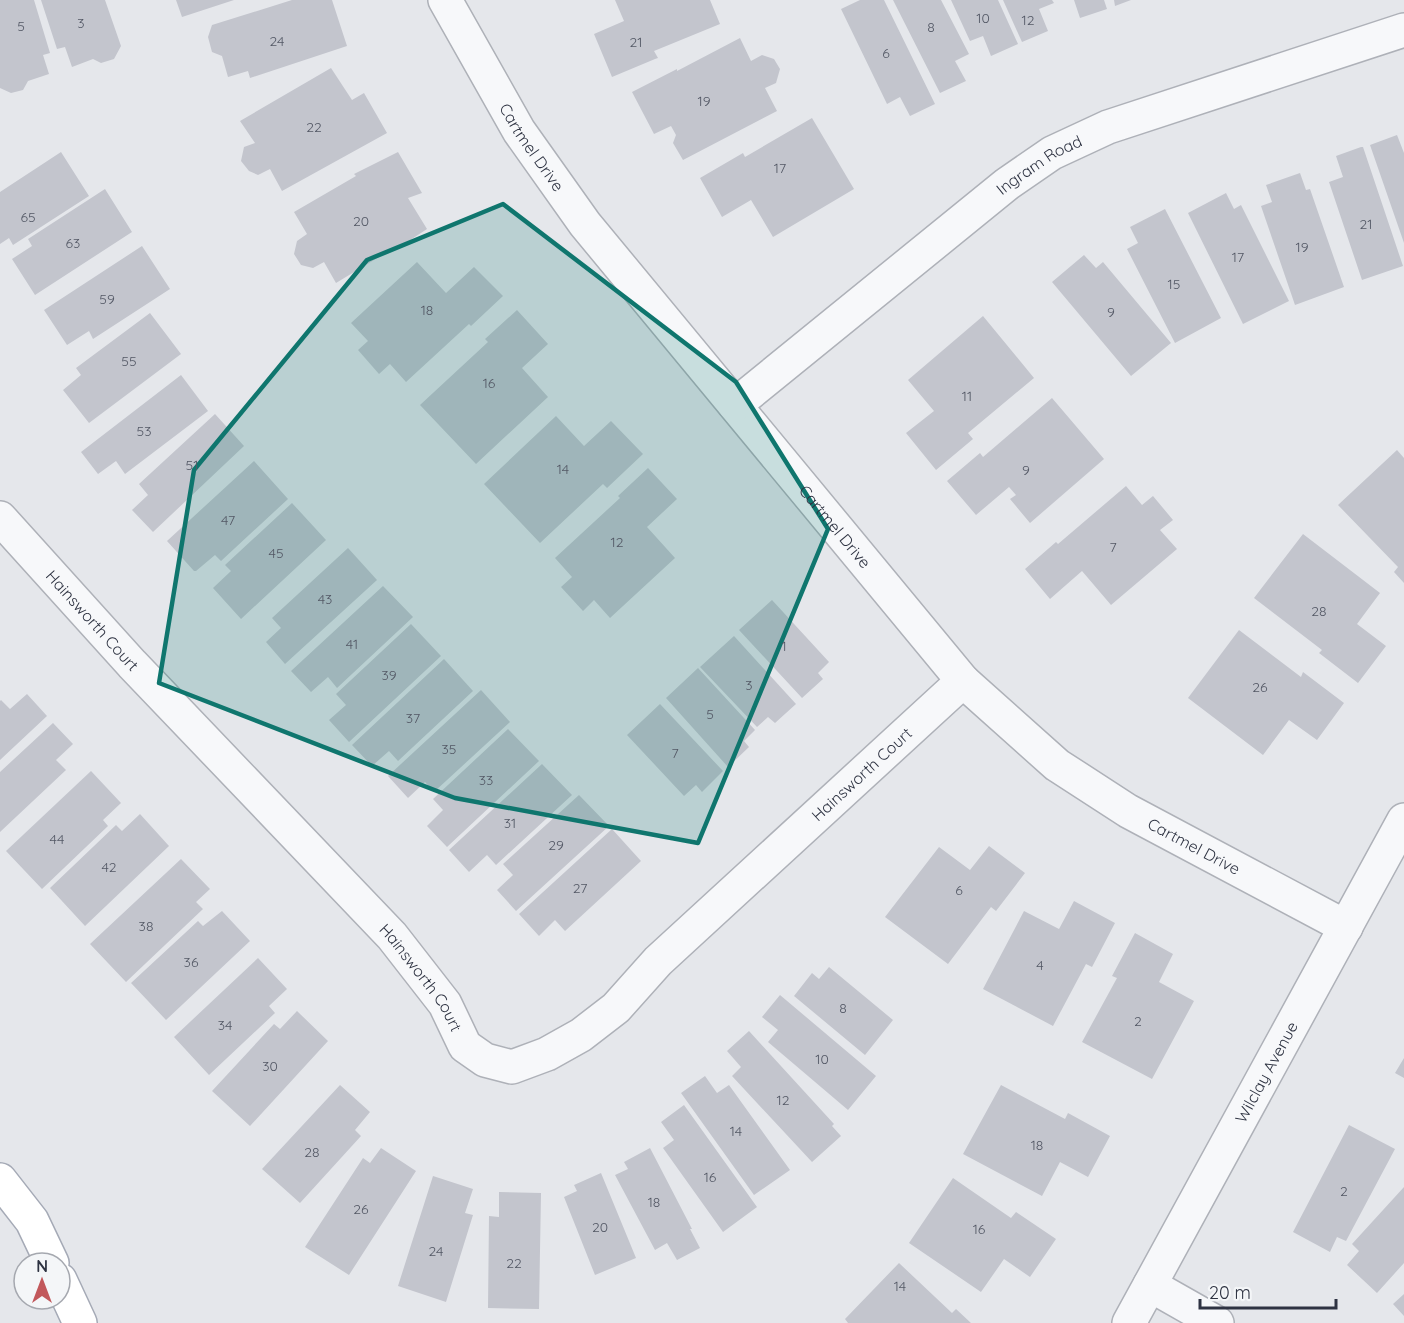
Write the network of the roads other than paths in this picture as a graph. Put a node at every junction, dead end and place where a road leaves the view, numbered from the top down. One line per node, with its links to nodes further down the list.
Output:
1 (445, 0): 3 (street, Cartmel Drive)
2 (1404, 30): 3 (street, Ingram Road)
3 (735, 405): 5 (street, Cartmel Drive)
4 (0, 518): 5 (street, Hainsworth Court)
5 (963, 681): 7 (street, Cartmel Drive)
6 (1404, 820): 7 (street, Wilclay Avenue)
7 (1346, 927): 10 (street, Wilclay Avenue)
8 (0, 1180): 9 (main road)
9 (46, 1251)
10 (1150, 1285): 13 (street, Wilclay Avenue); 14 (street)
11 (72, 1306): 12 (main road)
12 (80, 1323)
13 (1129, 1323)
14 (1217, 1323)

